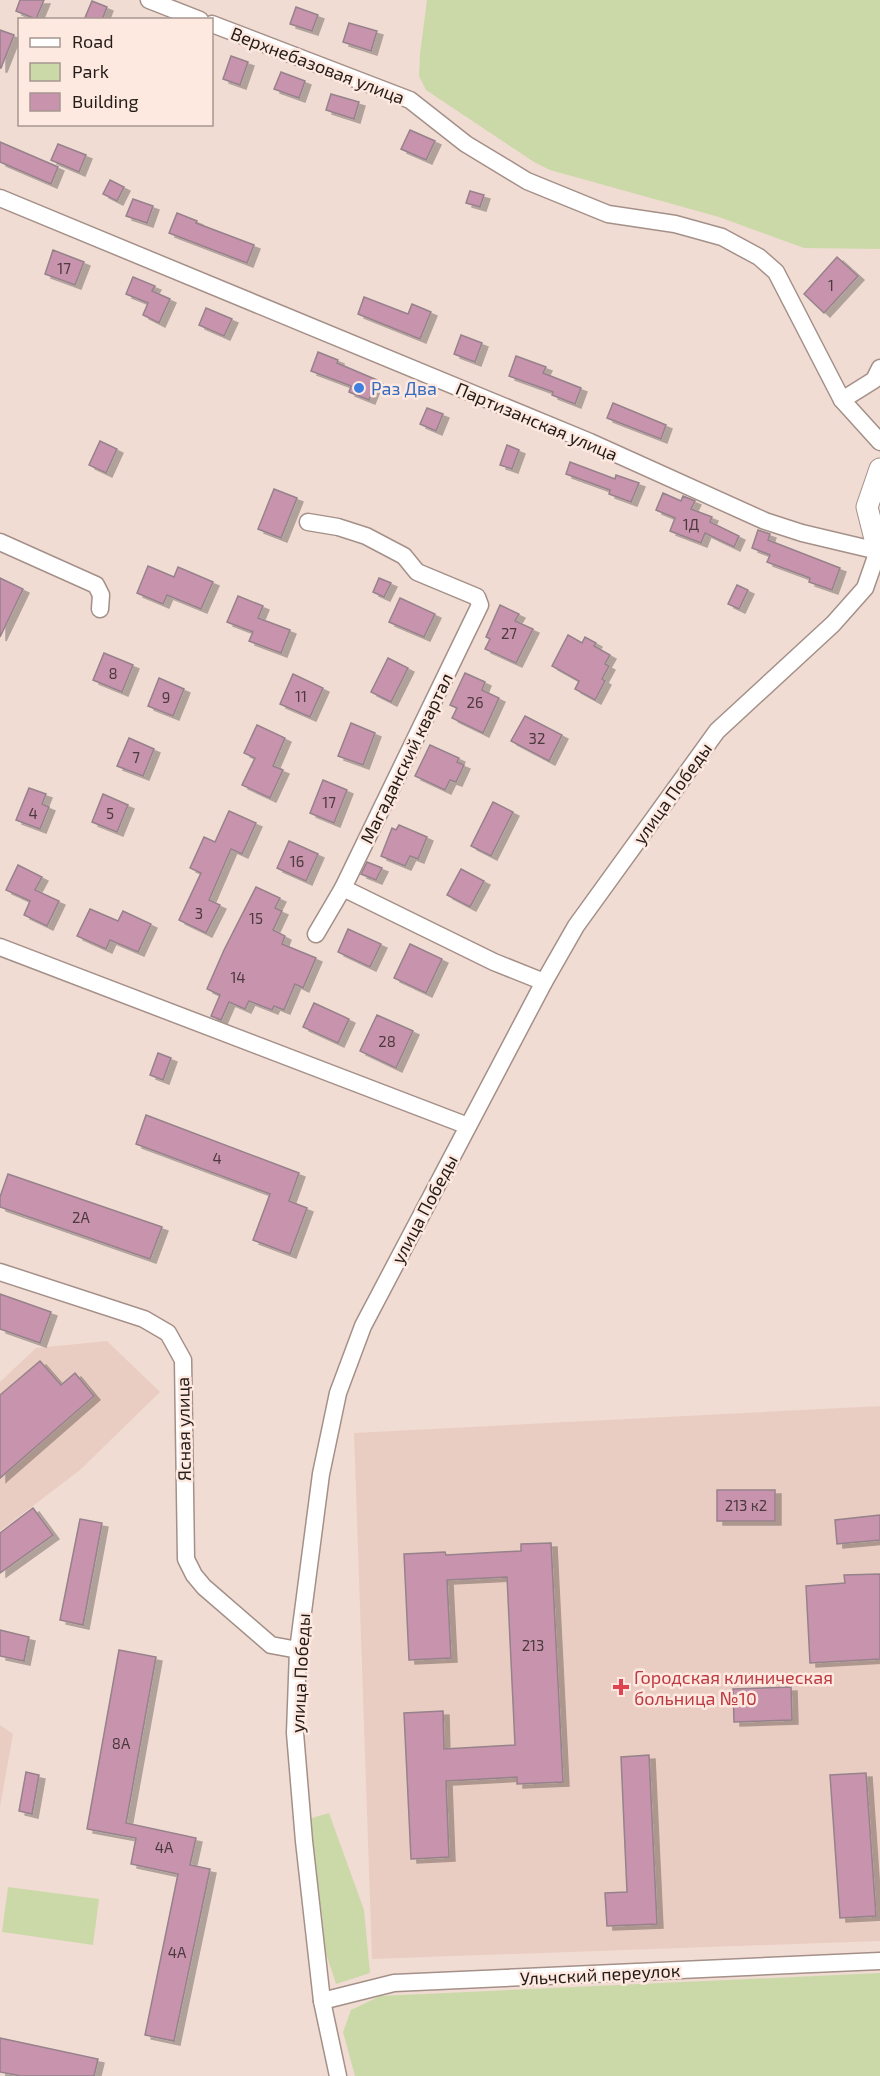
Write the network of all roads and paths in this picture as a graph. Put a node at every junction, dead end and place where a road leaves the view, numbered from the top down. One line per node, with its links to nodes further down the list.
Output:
1 (149, 0): 2 (street)
2 (195, 18)
3 (213, 24): 6 (street, Верхнебазовая улица)
4 (0, 198): 11 (street, Партизанская улица)
5 (880, 368): 6 (street)
6 (842, 400): 7 (street, Верхнебазовая улица)
7 (880, 442)
8 (880, 469): 11 (street)
9 (308, 522): 13 (street, Магаданский квартал)
10 (0, 542): 12 (street)
11 (879, 551): 16 (street, улица Победы)
12 (100, 609)
13 (343, 888): 14 (street, Магаданский квартал); 16 (street)
14 (316, 934)
15 (0, 947): 17 (street)
16 (544, 982): 17 (street, улица Победы)
17 (468, 1126): 19 (street, улица Победы)
18 (0, 1272): 19 (street, Ясная улица)
19 (298, 1650): 21 (street, улица Победы)
20 (880, 1961): 21 (street, Ульчский переулок)
21 (322, 2001): 22 (street, улица Победы)
22 (338, 2076)

